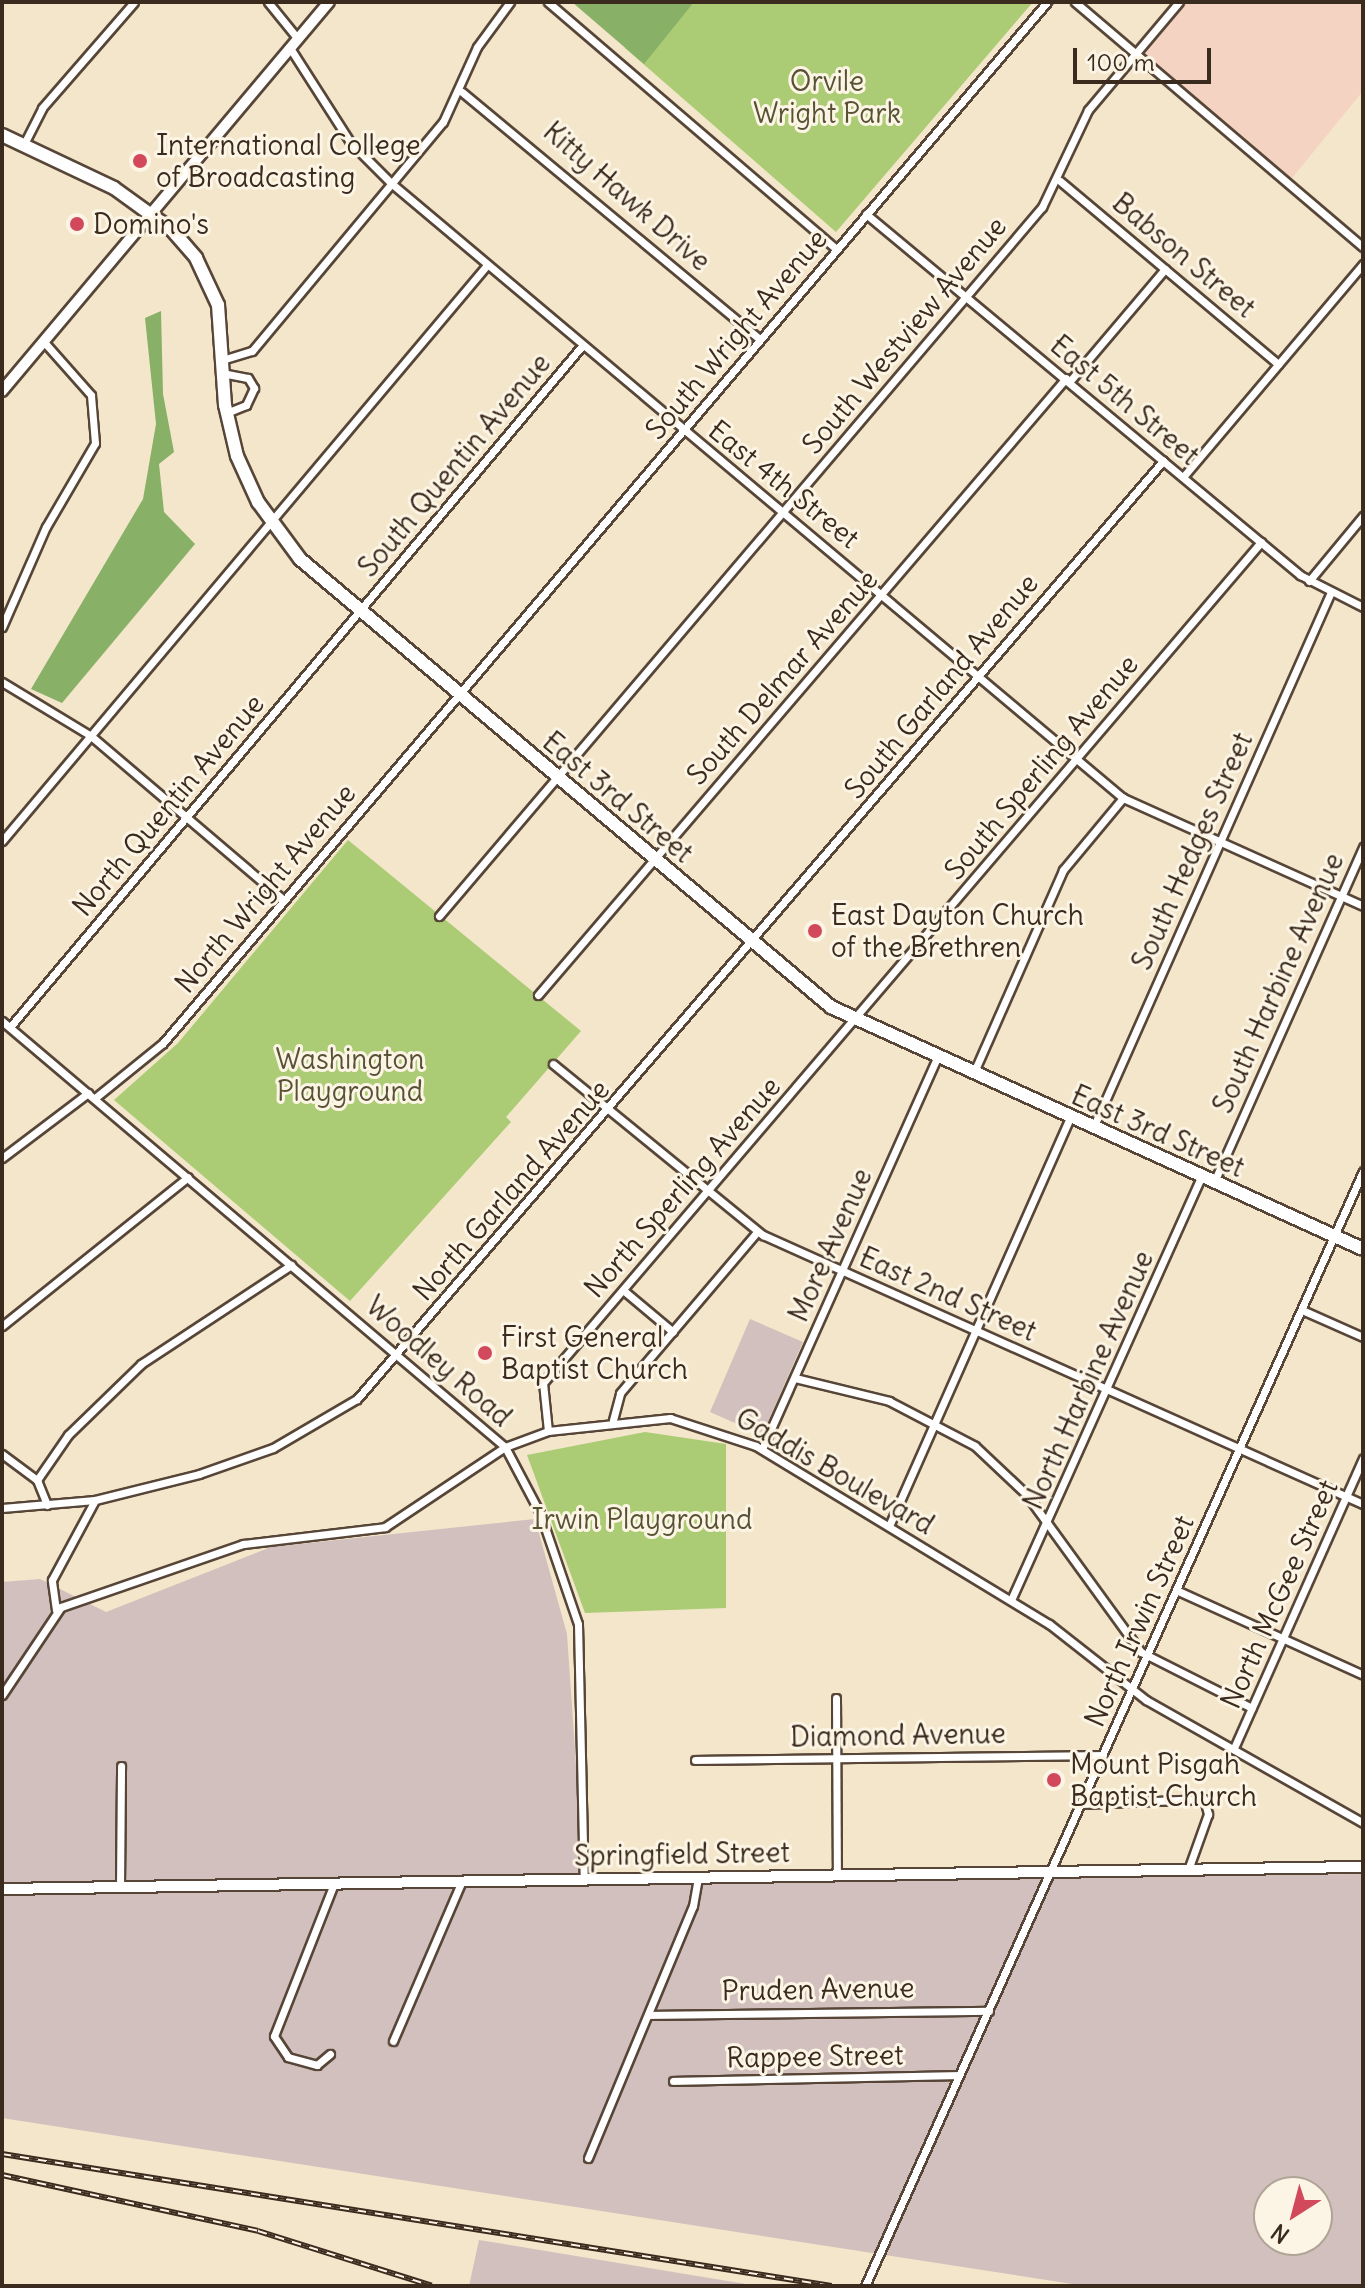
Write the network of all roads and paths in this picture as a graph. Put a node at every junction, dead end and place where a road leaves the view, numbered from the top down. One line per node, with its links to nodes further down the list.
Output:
1 (134, 2): 14 (street)
2 (268, 2): 9 (street)
3 (329, 2): 9 (main road)
4 (510, 2): 12 (street)
5 (548, 2): 20 (street)
6 (1047, 2): 17 (street, South Wright Avenue)
7 (1075, 2): 11 (street)
8 (1179, 2): 11 (street)
9 (298, 39): 10 (main road)
10 (290, 48): 16 (street, East 4th Street); 18 (main road)
11 (1136, 54): 15 (street, South Westview Avenue); 19 (street)
12 (462, 92): 16 (street); 25 (street, Kitty Hawk Drive)
13 (2, 135): 14 (main road, East 3rd Street)
14 (25, 142): 18 (main road, East 3rd Street)
15 (1060, 181): 23 (street, Babson Street); 24 (street, South Westview Avenue)
16 (391, 183): 22 (street, East 4th Street); 29 (street)
17 (866, 214): 20 (street, South Wright Avenue); 24 (street, East 5th Street)
18 (154, 215): 26 (main road); 29 (main road, East 3rd Street)
19 (1363, 247)
20 (836, 249): 25 (street, South Wright Avenue)
21 (1363, 264): 28 (street)
22 (487, 265): 27 (street, East 4th Street); 38 (street)
23 (1165, 269): 28 (street, Babson Street); 30 (street, South Delmar Avenue)
24 (965, 298): 30 (street, East 5th Street); 36 (street, South Westview Avenue)
25 (760, 339): 33 (street, South Wright Avenue)
26 (45, 343): 31 (main road); 45 (street)
27 (581, 347): 33 (street, East 4th Street); 44 (street, South Quentin Avenue)
28 (1278, 364): 35 (street)
29 (222, 367): 32 (main road, East 3rd Street); 32 (street)
30 (1068, 379): 34 (street, East 5th Street); 42 (street, South Delmar Avenue)
31 (2, 391)
32 (226, 413): 38 (main road, East 3rd Street)
33 (682, 432): 36 (street, East 4th Street); 48 (street, South Wright Avenue)
34 (1163, 461): 35 (street, East 5th Street); 46 (street, South Garland Avenue)
35 (1183, 477): 39 (street, East 5th Street)
36 (784, 512): 42 (street, East 4th Street); 51 (street, South Westview Avenue)
37 (1363, 516): 40 (street)
38 (271, 523): 44 (main road, East 3rd Street); 49 (street)
39 (1261, 542): 40 (street, East 5th Street); 50 (street, South Sperling Avenue)
40 (1309, 581): 41 (street, East 5th Street)
41 (1331, 592): 43 (street, East 5th Street); 55 (street, South Hedges Street)
42 (882, 595): 46 (street, East 4th Street); 57 (street, South Delmar Avenue)
43 (1363, 607)
44 (360, 611): 48 (main road, East 3rd Street); 53 (street, North Quentin Avenue)
45 (2, 627)
46 (979, 676): 50 (street, East 4th Street); 62 (street, South Garland Avenue)
47 (2, 682): 49 (street)
48 (459, 695): 51 (main road, East 3rd Street); 59 (street, North Wright Avenue)
49 (91, 736): 53 (street); 54 (street)
50 (1077, 759): 52 (street, East 4th Street); 64 (street, South Sperling Avenue)
51 (557, 777): 57 (main road, East 3rd Street); 61 (street, South Westview Avenue)
52 (1123, 798): 55 (street, East 4th Street); 69 (street)
53 (186, 817): 59 (street); 66 (street, North Quentin Avenue)
54 (2, 841)
55 (1220, 842): 58 (street, East 4th Street); 73 (street, South Hedges Street)
56 (1363, 847): 58 (street, South Harbine Avenue)
57 (655, 859): 62 (main road, East 3rd Street); 63 (street, South Delmar Avenue)
58 (1341, 896): 60 (street, East 4th Street); 78 (street, South Harbine Avenue)
59 (284, 900): 70 (street, North Wright Avenue)
60 (1363, 906)
61 (439, 916)
62 (753, 941): 64 (main road, East 3rd Street); 71 (street, North Garland Avenue)
63 (538, 995)
64 (853, 1020): 67 (main road, East 3rd Street); 79 (street, North Sperling Avenue)
65 (2, 1021): 66 (street, Woodley Road)
66 (10, 1027): 70 (street, Woodley Road)
67 (937, 1058): 69 (main road, East 3rd Street); 84 (street, More Avenue)
68 (553, 1064): 71 (street, East 2nd Street)
69 (973, 1074): 72 (main road, East 3rd Street)
70 (91, 1096): 74 (street, North Wright Avenue); 76 (street, Woodley Road)
71 (609, 1110): 79 (street, East 2nd Street); 91 (street, North Garland Avenue)
72 (1070, 1118): 73 (main road, East 3rd Street); 88 (street)
73 (1093, 1128): 77 (main road, East 3rd Street)
74 (2, 1158)
75 (1363, 1171): 81 (street, North Irwin Street)
76 (188, 1177): 83 (street, Woodley Road); 87 (street)
77 (1201, 1177): 78 (main road, East 3rd Street); 93 (street, North Harbine Avenue)
78 (1214, 1182): 81 (main road, East 3rd Street)
79 (707, 1192): 80 (street, East 2nd Street); 85 (street, North Sperling Avenue)
80 (757, 1232): 84 (street, East 2nd Street); 89 (street)
81 (1334, 1236): 82 (main road, East 3rd Street); 86 (street, North Irwin Street)
82 (1363, 1249)
83 (291, 1265): 91 (street, Woodley Road); 102 (street)
84 (844, 1271): 88 (street, East 2nd Street); 92 (street, More Avenue)
85 (623, 1290): 89 (street); 96 (street, North Sperling Avenue)
86 (1302, 1310): 90 (street); 99 (street, North Irwin Street)
87 (2, 1326)
88 (976, 1330): 93 (street, East 2nd Street); 95 (street)
89 (673, 1332): 94 (street)
90 (1363, 1337)
91 (399, 1354): 97 (street, Woodley Road); 104 (street, North Garland Avenue)
92 (795, 1378): 95 (street); 98 (street, More Avenue)
93 (1107, 1389): 99 (street, East 2nd Street); 108 (street, North Harbine Avenue)
94 (613, 1420): 96 (street, Gaddis Boulevard); 98 (street, Gaddis Boulevard)
95 (935, 1422): 108 (street); 109 (street)
96 (548, 1431): 97 (street, Gaddis Boulevard)
97 (505, 1447): 112 (street, Gaddis Boulevard); 132 (street, Woodley Road)
98 (762, 1449): 109 (street, Gaddis Boulevard)
99 (1240, 1449): 103 (street, East 2nd Street); 110 (street, North Irwin Street)
100 (2, 1454): 102 (street)
101 (1363, 1458): 103 (street, North McGee Street)
102 (37, 1480): 106 (street)
103 (1346, 1496): 105 (street, East 2nd Street); 113 (street, North McGee Street)
104 (95, 1500): 106 (street, North Garland Avenue); 112 (street)
105 (1363, 1504)
106 (47, 1505): 107 (street, North Garland Avenue)
107 (2, 1508)
108 (1047, 1525): 111 (street, North Harbine Avenue); 114 (street)
109 (889, 1526): 111 (street, Gaddis Boulevard)
110 (1176, 1590): 113 (street); 114 (street, North Irwin Street)
111 (1011, 1600): 116 (street, Gaddis Boulevard)
112 (56, 1610): 117 (street)
113 (1280, 1638): 115 (street); 119 (street, North McGee Street)
114 (1147, 1655): 116 (street, North Irwin Street); 119 (street)
115 (1363, 1675)
116 (1131, 1691): 120 (street, Gaddis Boulevard); 121 (street, North Irwin Street)
117 (2, 1692)
118 (836, 1698): 122 (street)
119 (1252, 1708): 120 (street, North McGee Street)
120 (1234, 1748): 126 (street, Gaddis Boulevard)
121 (1103, 1755): 122 (street, Diamond Avenue); 125 (street, North Irwin Street)
122 (835, 1758): 123 (street, Diamond Avenue); 130 (street)
123 (695, 1760)
124 (121, 1766): 135 (street)
125 (1081, 1804): 128 (street); 129 (street, North Irwin Street)
126 (1363, 1823)
127 (1363, 1867): 128 (main road, Springfield Street)
128 (1188, 1870): 129 (main road, Springfield Street)
129 (1051, 1872): 130 (main road, Springfield Street); 137 (street, North Irwin Street)
130 (837, 1875): 131 (main road, Springfield Street)
131 (698, 1878): 132 (main road, Springfield Street); 138 (street)
132 (584, 1880): 133 (main road, Springfield Street)
133 (462, 1881): 134 (main road, Springfield Street); 139 (street)
134 (334, 1884): 135 (main road, Springfield Street); 140 (street)
135 (120, 1887): 136 (main road, Springfield Street)
136 (2, 1889)
137 (989, 2011): 138 (street, Pruden Avenue); 141 (street, North Irwin Street)
138 (648, 2015): 143 (street)
139 (393, 2041)
140 (330, 2054)
141 (958, 2075): 142 (street, Rappee Street); 144 (street, North Irwin Street)
142 (673, 2081)
143 (588, 2158)
144 (865, 2286)

